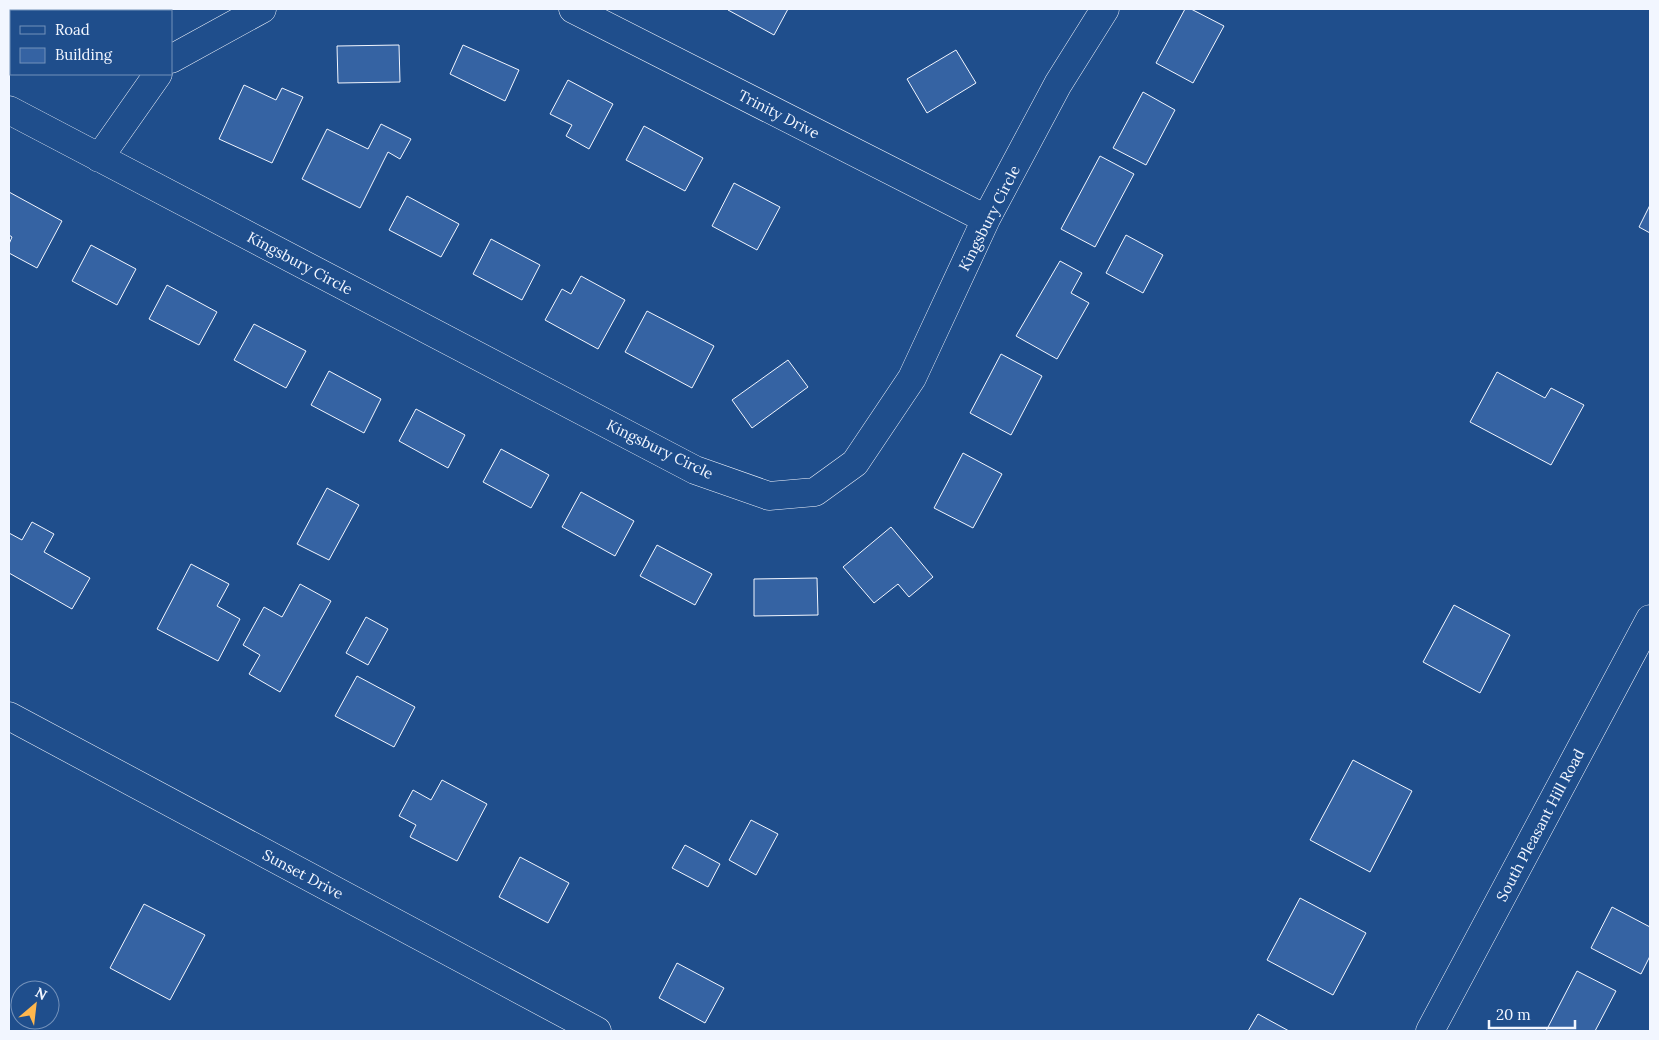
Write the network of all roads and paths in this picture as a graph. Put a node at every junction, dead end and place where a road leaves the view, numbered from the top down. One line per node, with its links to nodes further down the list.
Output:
1 (262, 9): 4 (street)
2 (573, 9): 8 (street, Trinity Drive)
3 (1105, 9): 8 (street, Kingsbury Circle)
4 (172, 58)
5 (157, 75): 7 (street)
6 (9, 110): 7 (street, Kingsbury Circle)
7 (99, 158): 8 (street, Kingsbury Circle)
8 (986, 220)
9 (1650, 619): 12 (street, South Pleasant Hill Road)
10 (9, 716): 11 (street, Sunset Drive)
11 (597, 1031)
12 (1430, 1031)

